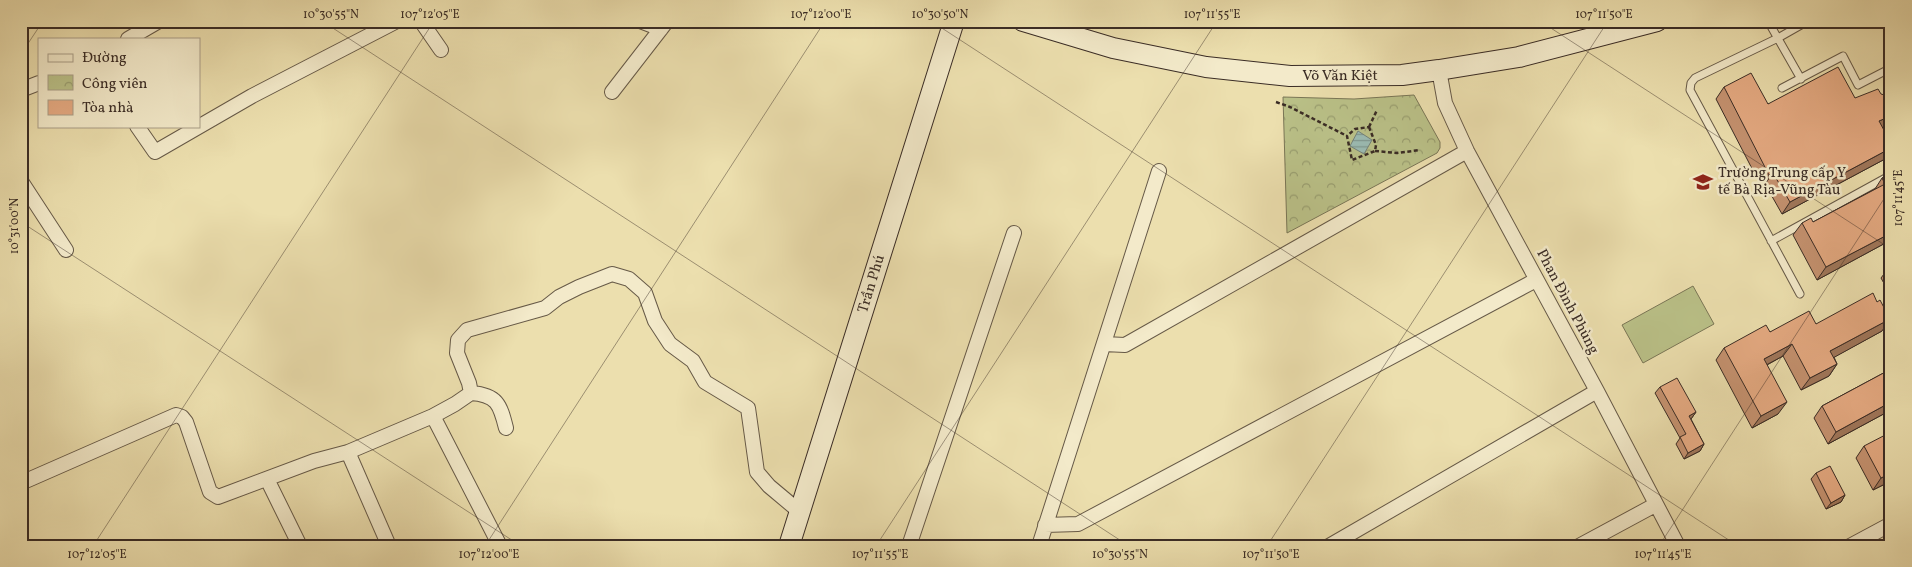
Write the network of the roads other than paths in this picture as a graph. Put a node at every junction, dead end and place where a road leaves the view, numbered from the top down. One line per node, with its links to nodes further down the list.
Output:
1 (159, 21): 11 (street)
2 (397, 21): 21 (street)
3 (421, 21): 13 (street)
4 (640, 21): 10 (street)
5 (954, 21): 42 (street, Trần Phú)
6 (1023, 21): 15 (street, Võ Văn Kiệt)
7 (1658, 21): 15 (street, Võ Văn Kiệt)
8 (1768, 21): 12 (lane)
9 (1808, 21): 12 (lane)
10 (664, 25): 20 (street)
11 (130, 38)
12 (1778, 38): 16 (lane); 29 (lane)
13 (440, 50)
14 (1891, 68): 16 (lane)
15 (1439, 70): 24 (street, Phan Đình Phùng)
16 (1801, 79): 18 (lane)
17 (38, 83): 19 (street)
18 (1782, 88)
19 (21, 90)
20 (612, 92)
21 (200, 126)
22 (138, 128): 23 (street)
23 (197, 128)
24 (1467, 151): 31 (street, Phan Đình Phùng); 33 (street)
25 (1159, 171): 33 (street)
26 (1891, 175): 29 (lane)
27 (21, 181): 30 (street)
28 (1014, 233): 49 (street)
29 (1771, 241): 32 (lane)
30 (66, 250)
31 (1536, 280): 34 (street, Phan Đình Phùng); 44 (street)
32 (1800, 294)
33 (1104, 344): 44 (street)
34 (1597, 391): 41 (street, Phan Đình Phùng); 51 (street)
35 (471, 393): 36 (street); 37 (street); 42 (street)
36 (433, 416): 38 (street); 48 (street)
37 (506, 428)
38 (348, 452): 39 (street); 47 (street)
39 (267, 480): 40 (street); 46 (street)
40 (21, 483)
41 (1655, 505): 52 (street); 53 (street, Phan Đình Phùng)
42 (800, 512): 45 (street, Trần Phú)
43 (1891, 524): 54 (street)
44 (1045, 525): 50 (street)
45 (790, 545)
46 (300, 546)
47 (389, 546)
48 (500, 546)
49 (909, 546)
50 (1038, 546)
51 (1328, 546)
52 (1580, 546)
53 (1678, 546)
54 (1850, 546)

